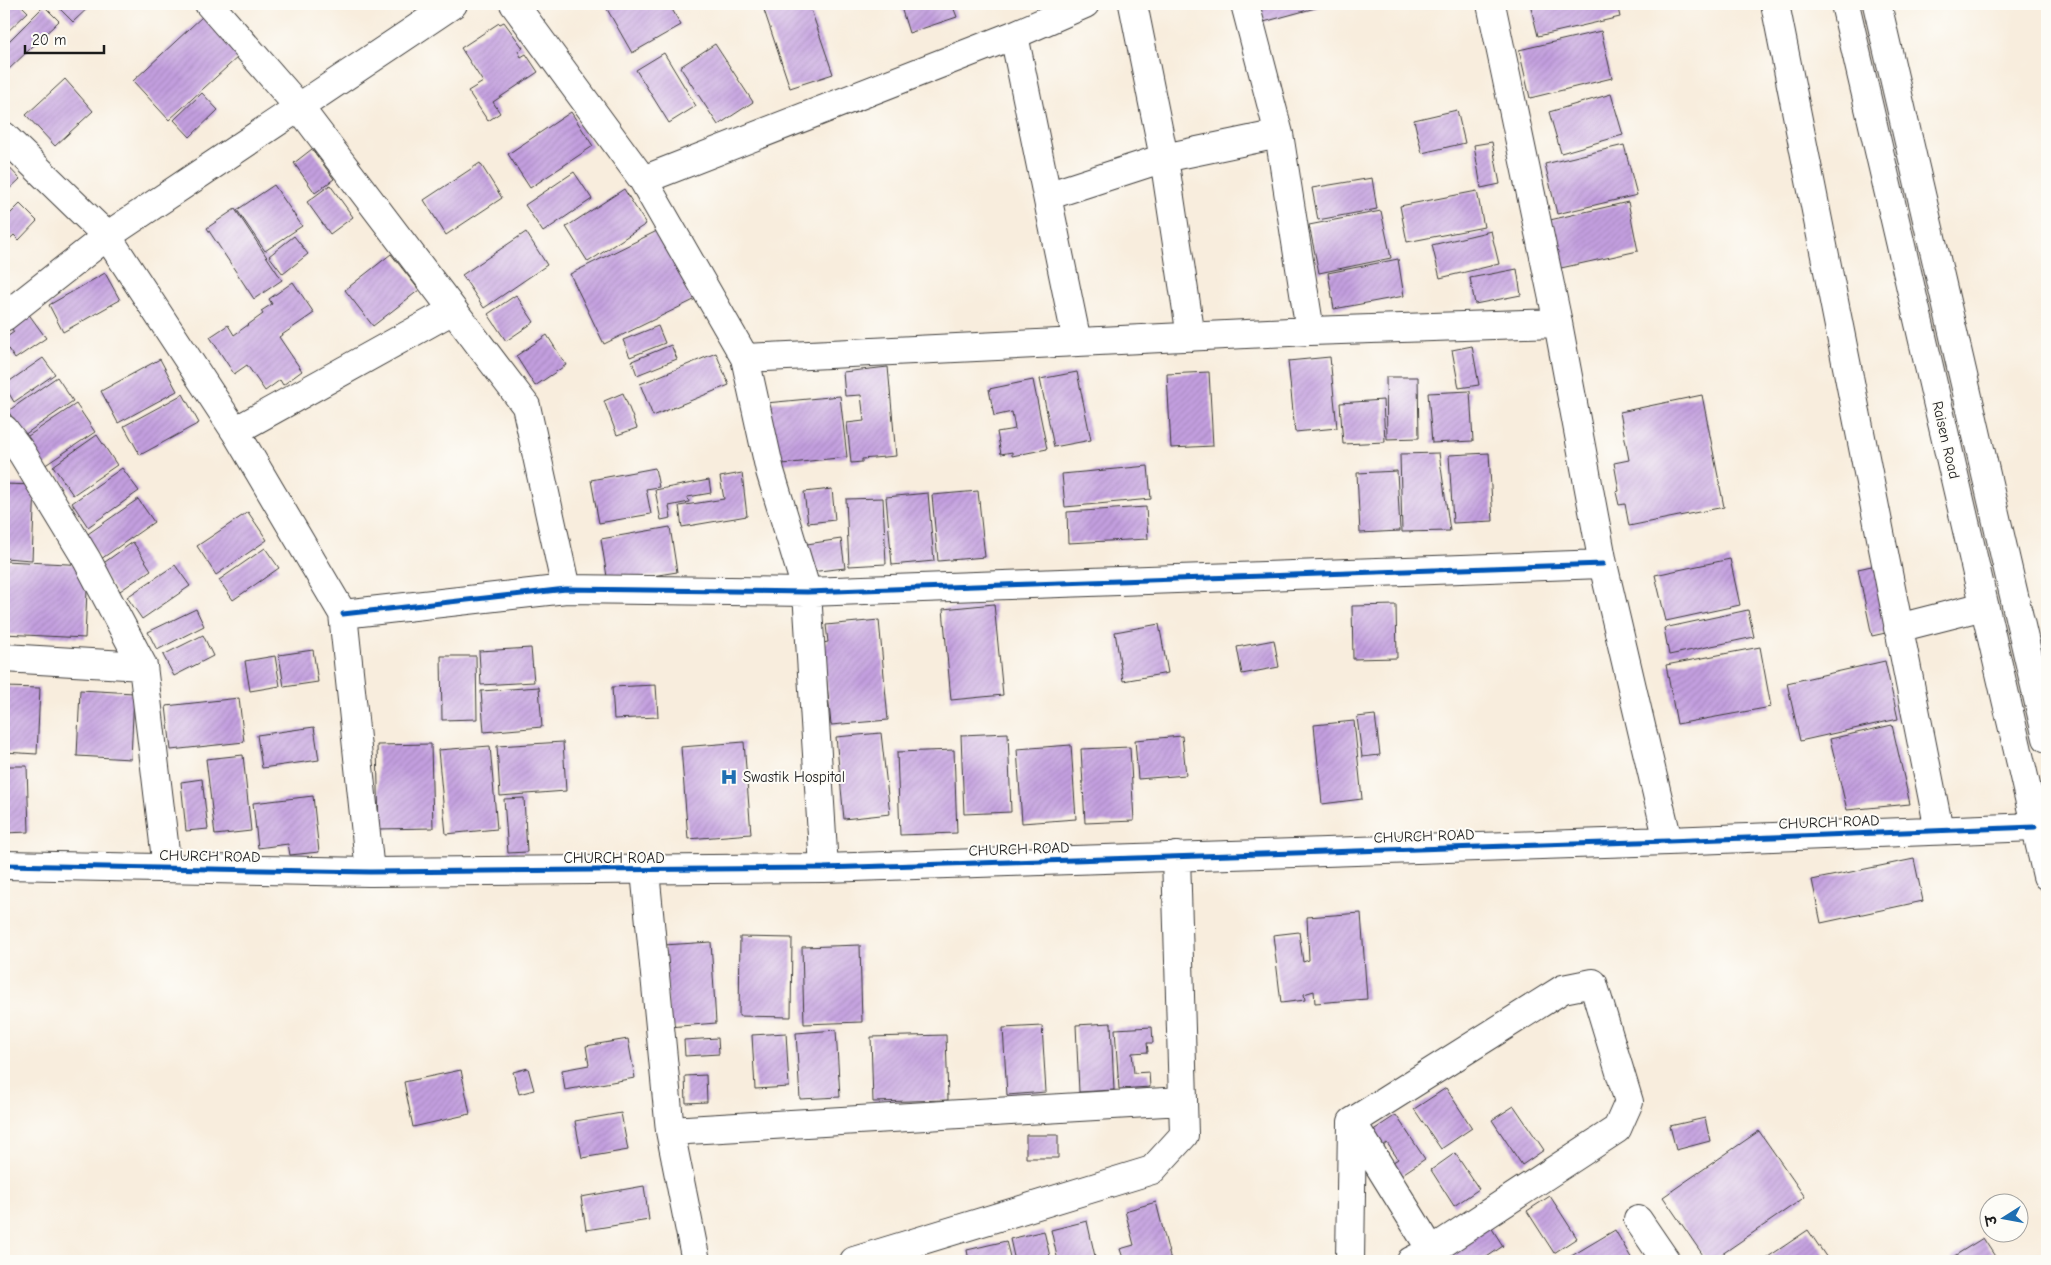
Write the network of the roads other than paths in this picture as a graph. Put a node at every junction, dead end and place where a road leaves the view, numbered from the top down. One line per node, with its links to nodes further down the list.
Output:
1 (209, 4): 12 (street)
2 (453, 4): 12 (street)
3 (514, 4): 16 (street)
4 (1085, 4): 11 (street)
5 (1133, 4): 15 (street)
6 (1245, 4): 13 (street)
7 (1491, 4): 21 (street)
8 (1775, 4): 34 (street)
9 (1845, 4): 32 (street, Raisen Road)
10 (1877, 4): 37 (street)
11 (1014, 36): 16 (street); 17 (street)
12 (299, 107): 18 (street); 19 (street)
13 (1280, 134): 15 (street); 22 (street)
14 (4, 136): 18 (street)
15 (1164, 158): 17 (street); 23 (street)
16 (643, 180): 25 (street)
17 (1047, 196): 24 (street)
18 (107, 236): 20 (street); 27 (street)
19 (453, 310): 27 (street); 30 (street)
20 (4, 317)
21 (1558, 323): 22 (street); 29 (street)
22 (1310, 331): 23 (street)
23 (1191, 337): 24 (street)
24 (1077, 342): 25 (street)
25 (745, 358): 31 (street)
26 (4, 429): 28 (street)
27 (235, 431): 33 (street)
28 (13, 453): 36 (street)
29 (1603, 564): 31 (street); 40 (street)
30 (566, 589): 31 (street); 33 (street)
31 (807, 592): 44 (street)
32 (1984, 606): 34 (street); 38 (street, Raisen Road)
33 (344, 614): 46 (street)
34 (1898, 628): 39 (street)
35 (4, 658): 36 (street)
36 (143, 666): 43 (street)
37 (2047, 738)
38 (2035, 826): 39 (street, CHURCH ROAD); 47 (street, Raisen Road)
39 (1939, 830): 40 (street, CHURCH ROAD)
40 (1668, 841): 41 (street, CHURCH ROAD)
41 (1176, 856): 44 (street, CHURCH ROAD); 48 (street)
42 (4, 865): 43 (street, CHURCH ROAD)
43 (167, 868): 46 (street, CHURCH ROAD)
44 (824, 868): 45 (street, CHURCH ROAD)
45 (645, 870): 46 (street, CHURCH ROAD); 50 (street)
46 (370, 872)
47 (2047, 874)
48 (1182, 1101): 50 (street); 54 (street)
49 (1352, 1122): 52 (street); 52 (street); 55 (street)
50 (670, 1131): 53 (street)
51 (1638, 1220): 56 (street)
52 (1427, 1258)
53 (696, 1261)
54 (854, 1261)
55 (1350, 1261)
56 (1666, 1261)

